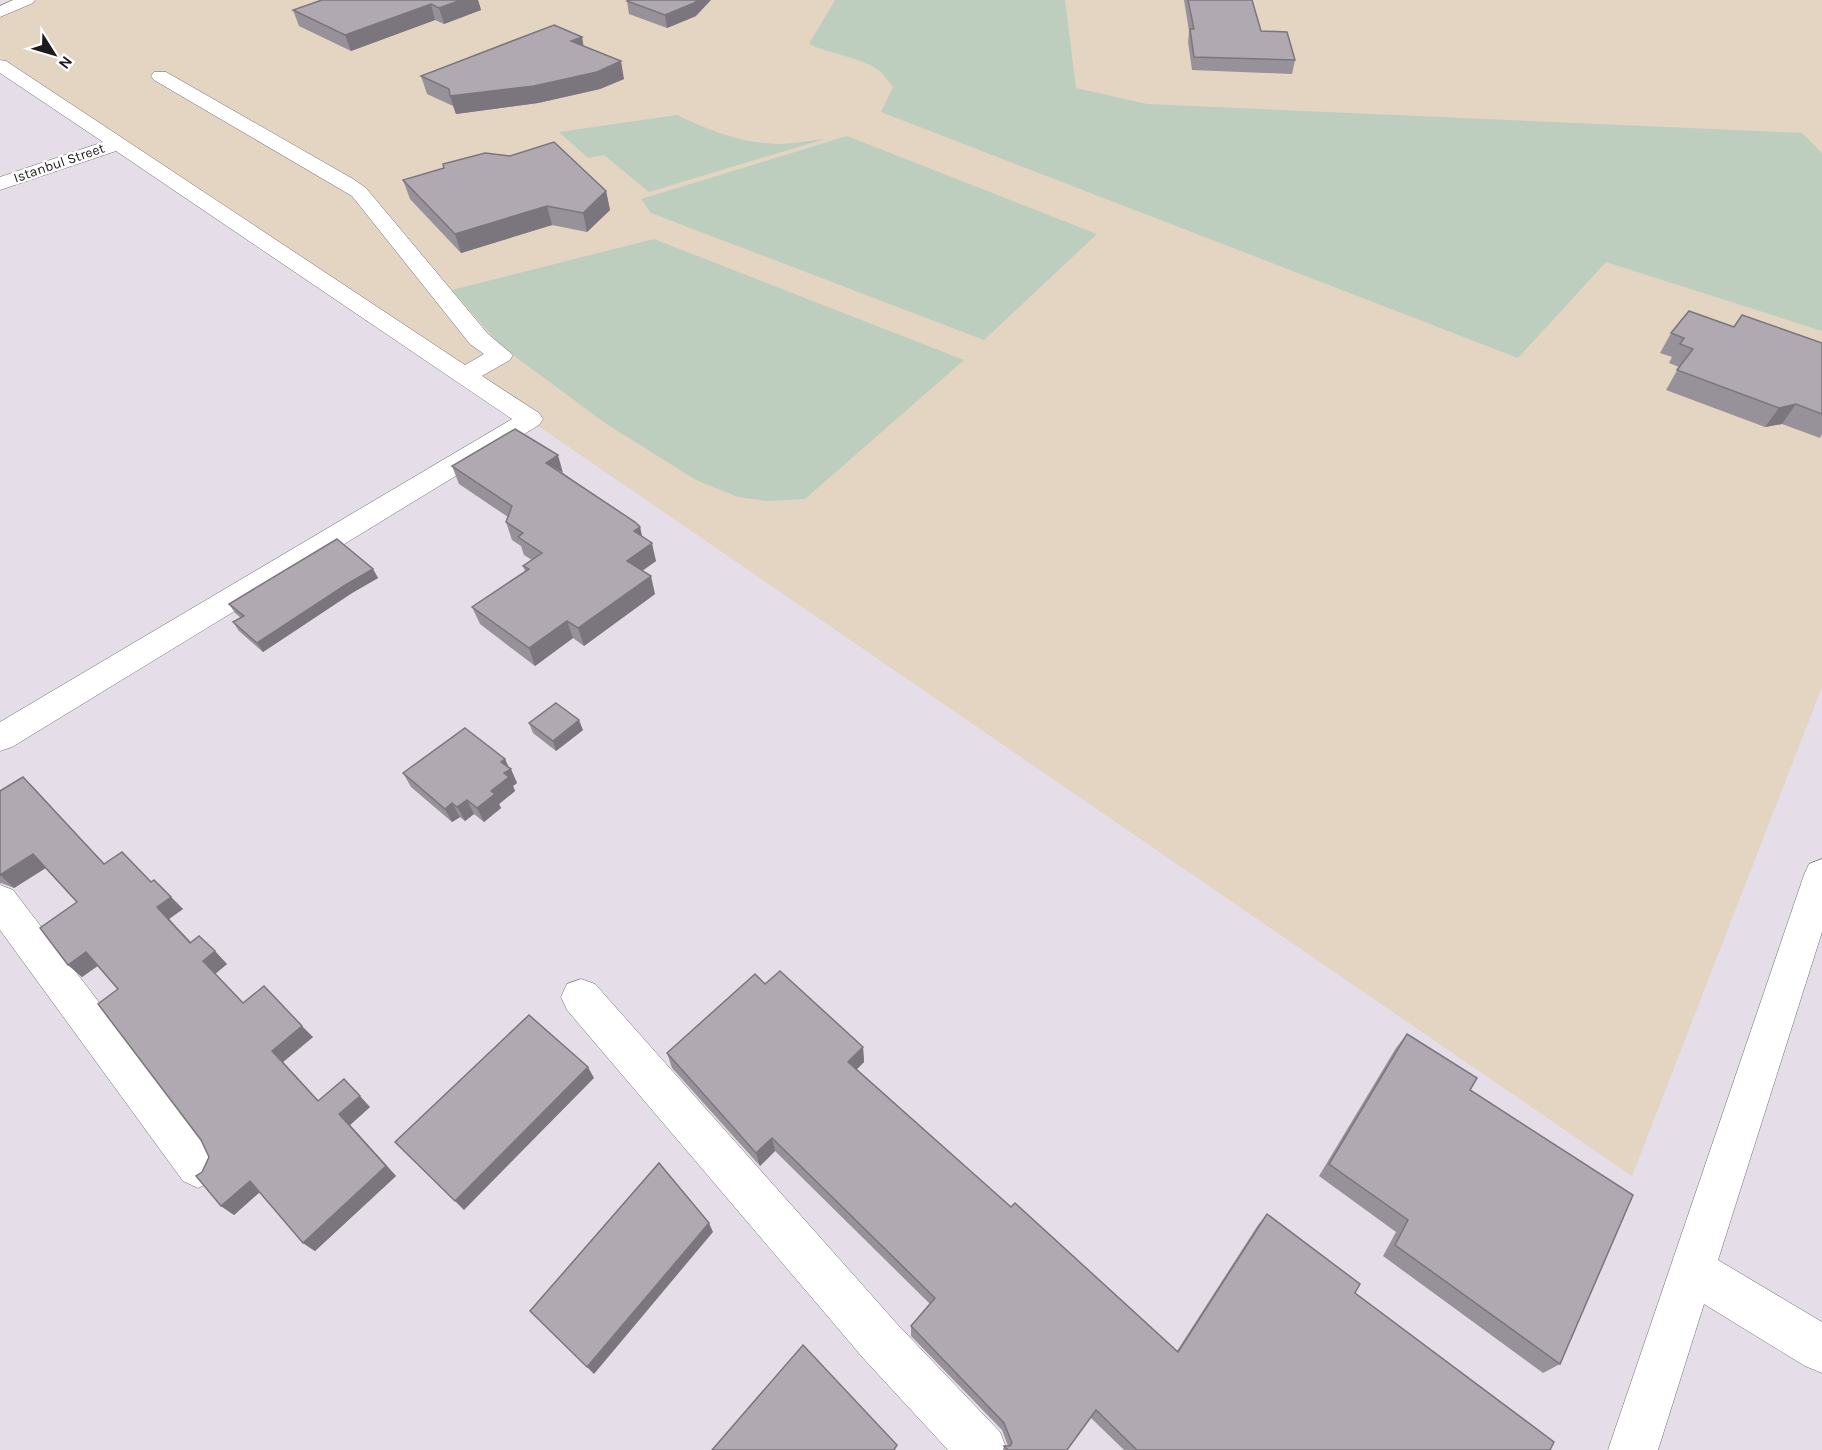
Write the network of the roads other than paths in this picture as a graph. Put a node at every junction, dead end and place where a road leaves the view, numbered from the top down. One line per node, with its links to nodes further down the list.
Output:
1 (27, 0): 2 (street)
2 (0, 12)
3 (0, 65): 5 (street)
4 (160, 76): 7 (street)
5 (119, 143): 6 (street, Istanbul Street); 7 (street)
6 (0, 184)
7 (464, 376): 8 (street)
8 (0, 738)
9 (1822, 875): 13 (street)
10 (0, 901): 12 (street)
11 (581, 997): 15 (street)
12 (198, 1166)
13 (1691, 1270): 14 (street); 16 (street)
14 (1822, 1349)
15 (982, 1450)
16 (1633, 1450)

